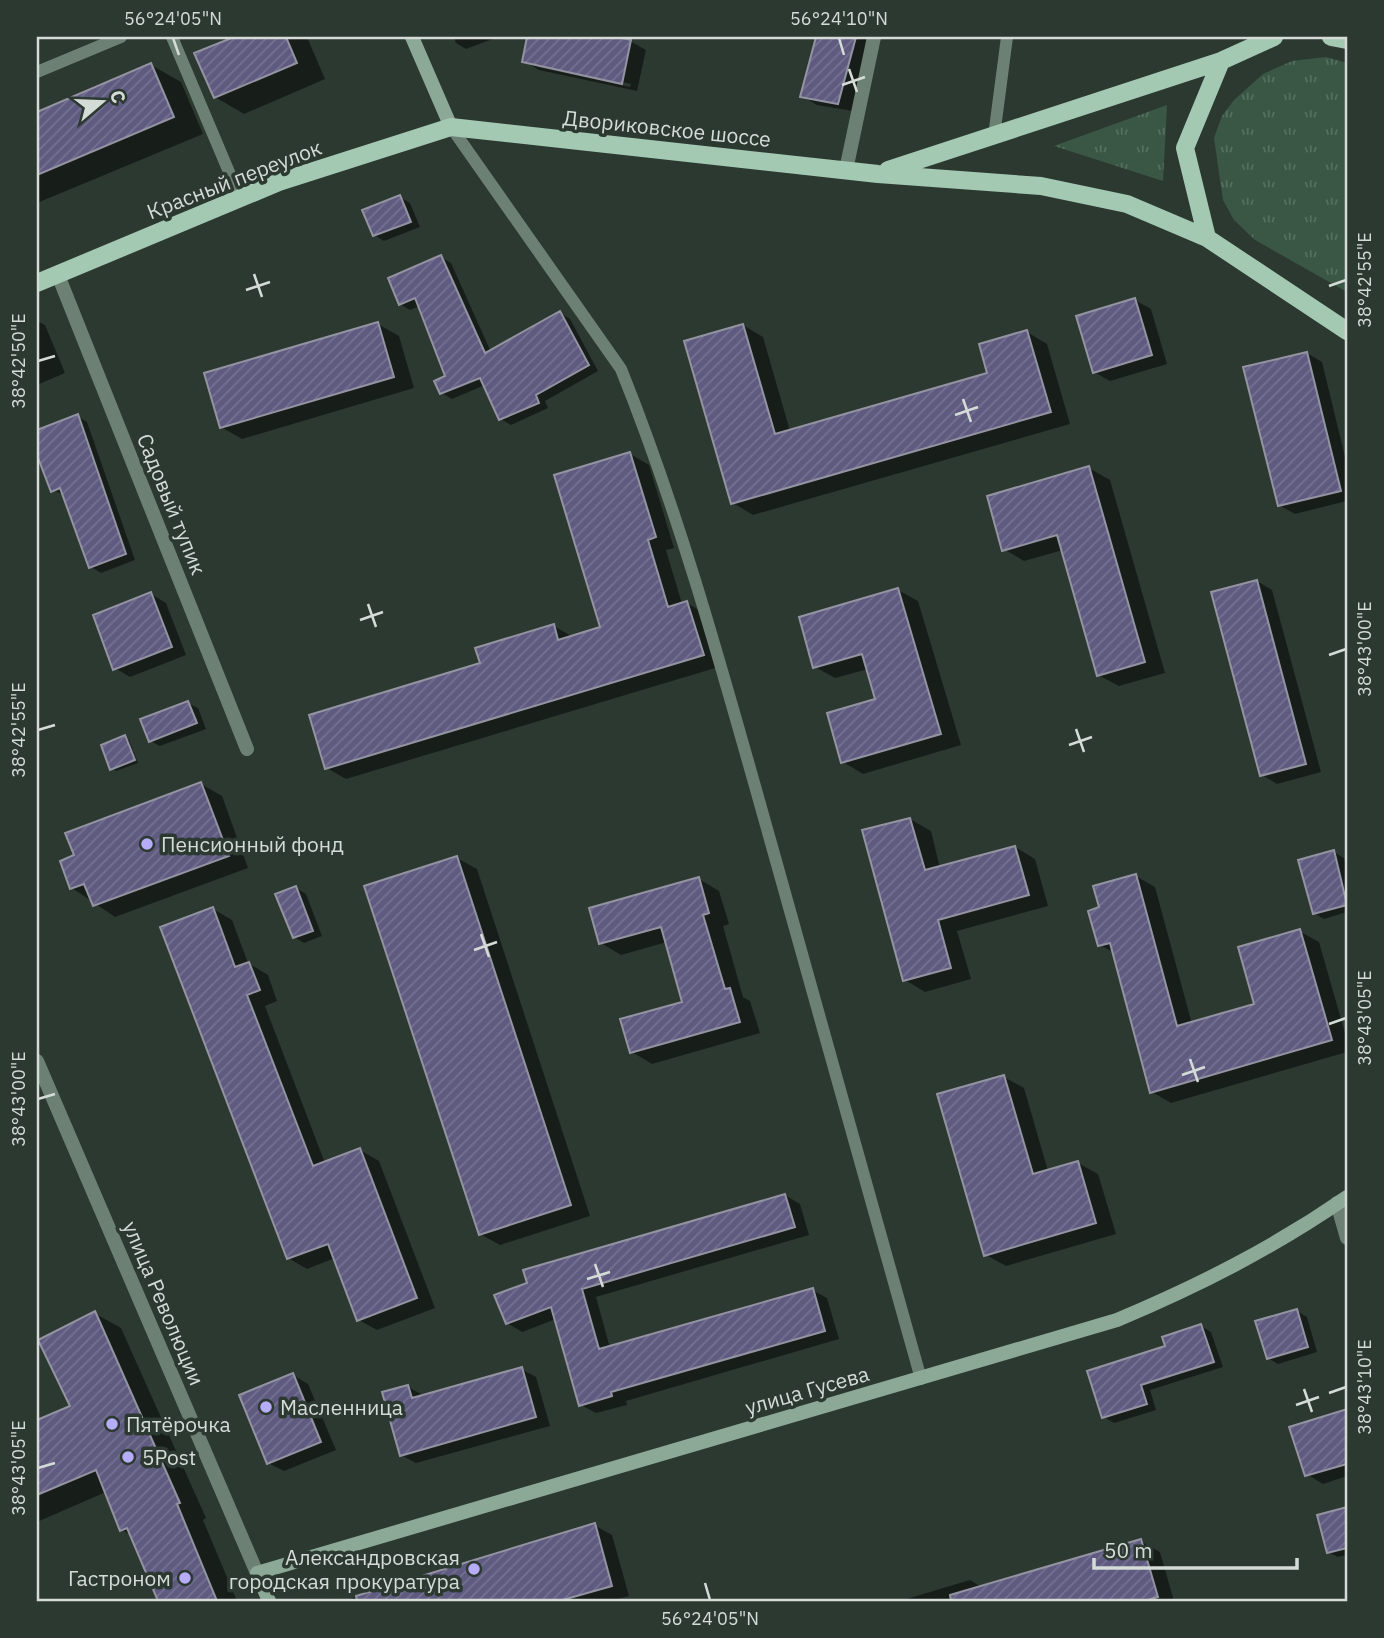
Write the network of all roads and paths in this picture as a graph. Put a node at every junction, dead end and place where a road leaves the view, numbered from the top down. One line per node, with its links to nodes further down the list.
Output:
1 (121, 37): 10 (lane)
2 (172, 37): 15 (lane)
3 (412, 37): 11 (main road)
4 (874, 37): 13 (street)
5 (1007, 37): 12 (lane)
6 (1274, 37): 9 (main road)
7 (1331, 37): 8 (main road)
8 (1347, 40)
9 (1221, 61): 12 (main road); 16 (main road)
10 (37, 72)
11 (451, 127): 13 (main road, Двориковское шоссе); 15 (main road, Красный переулок); 24 (lane)
12 (994, 136): 14 (main road)
13 (846, 170): 14 (main road, Двориковское шоссе)
14 (878, 174): 16 (main road, Двориковское шоссе)
15 (240, 198): 17 (main road, Красный переулок)
16 (1207, 237): 19 (main road, Двориковское шоссе)
17 (58, 275): 18 (main road, Красный переулок); 20 (street, Садовый тупик)
18 (37, 284)
19 (1347, 331)
20 (247, 749)
21 (37, 1061): 25 (street, улица Революции)
22 (1342, 1200): 23 (street); 24 (main road, улица Гусева)
23 (1347, 1238)
24 (921, 1379): 25 (main road, улица Гусева)
25 (257, 1573): 26 (main road, улица Революции)
26 (269, 1601)

